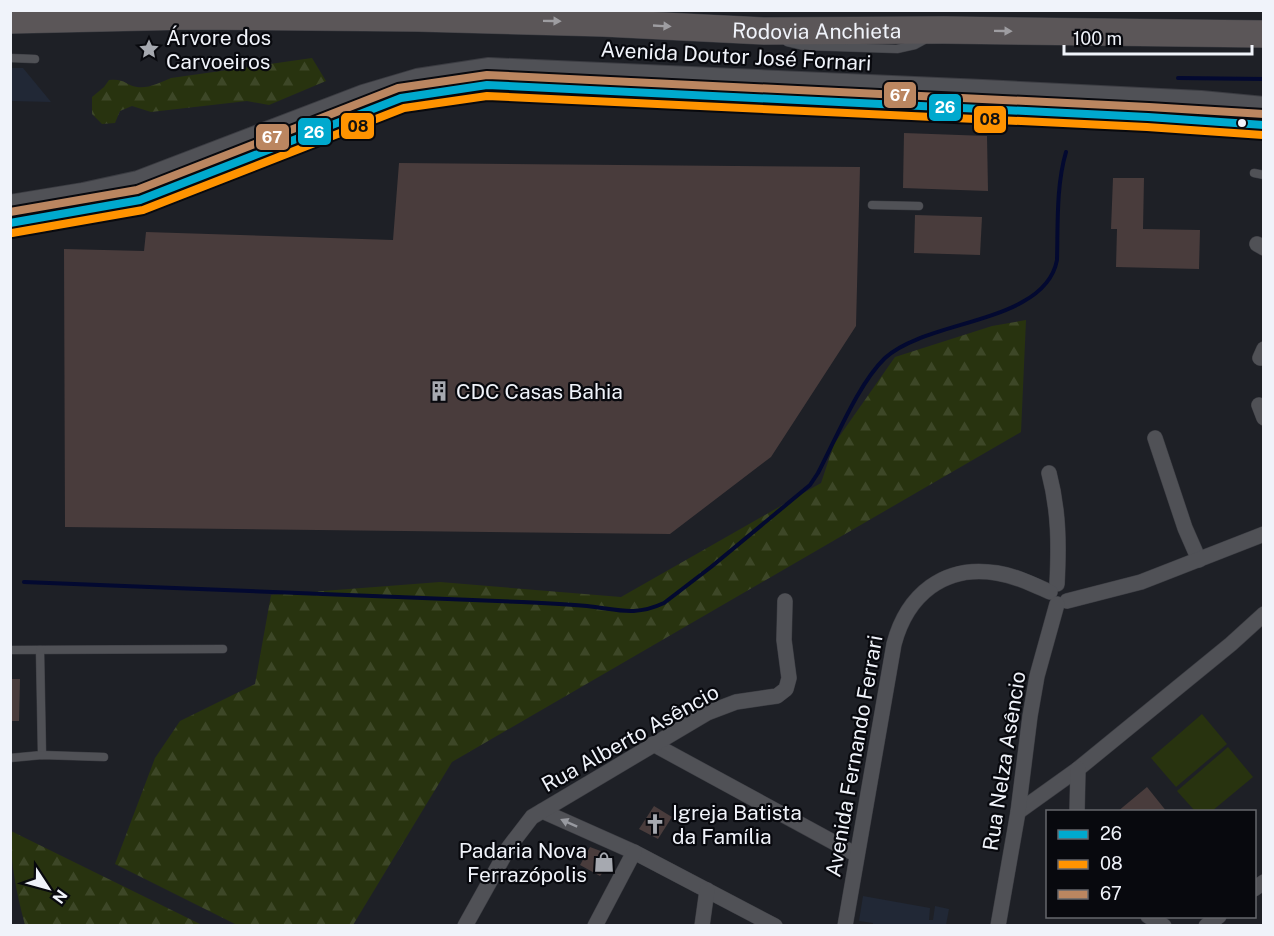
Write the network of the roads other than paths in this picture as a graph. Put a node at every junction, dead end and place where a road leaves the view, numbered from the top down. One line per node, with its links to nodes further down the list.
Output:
1 (10, 20): 2 (highway, Rodovia Anchieta, one-way to 2)
2 (1263, 34)
3 (10, 58): 4 (lane)
4 (35, 59)
5 (1263, 106): 9 (street, Avenida Doutor José Fornari)
6 (1263, 125): 12 (street, Avenida Doutor José Fornari)
7 (1254, 173): 8 (lane)
8 (1263, 175)
9 (10, 204)
10 (872, 205): 11 (lane)
11 (919, 206)
12 (10, 223)
13 (1155, 438): 16 (street)
14 (1049, 473): 17 (street, Rua Nelza Asêncio)
15 (1260, 538): 16 (street)
16 (1199, 560): 17 (street, Avenida Fernando Ferrari)
17 (1060, 594): 30 (street, Rua Nelza Asêncio); 32 (street, Avenida Fernando Ferrari)
18 (785, 601): 23 (street, Rua Alberto Asêncio)
19 (1263, 614): 27 (street)
20 (224, 649): 22 (lane)
21 (10, 650): 22 (lane)
22 (40, 650): 24 (lane)
23 (653, 744): 29 (street, Rua Alberto Asêncio); 32 (street)
24 (42, 755): 25 (lane); 26 (lane)
25 (104, 757)
26 (10, 758)
27 (1078, 769): 28 (street); 30 (street)
28 (1077, 810)
29 (542, 811): 31 (street, one-way to 29); 35 (street, Rua Alberto Asêncio)
30 (1018, 812): 40 (street, Rua Nelza Asêncio)
31 (634, 852): 33 (street); 36 (street)
32 (857, 855): 39 (street, Avenida Fernando Ferrari)
33 (707, 890): 37 (street); 38 (street)
34 (1151, 918): 41 (street)
35 (465, 926)
36 (595, 926)
37 (702, 926)
38 (775, 926)
39 (845, 926)
40 (998, 926)
41 (1164, 926)

